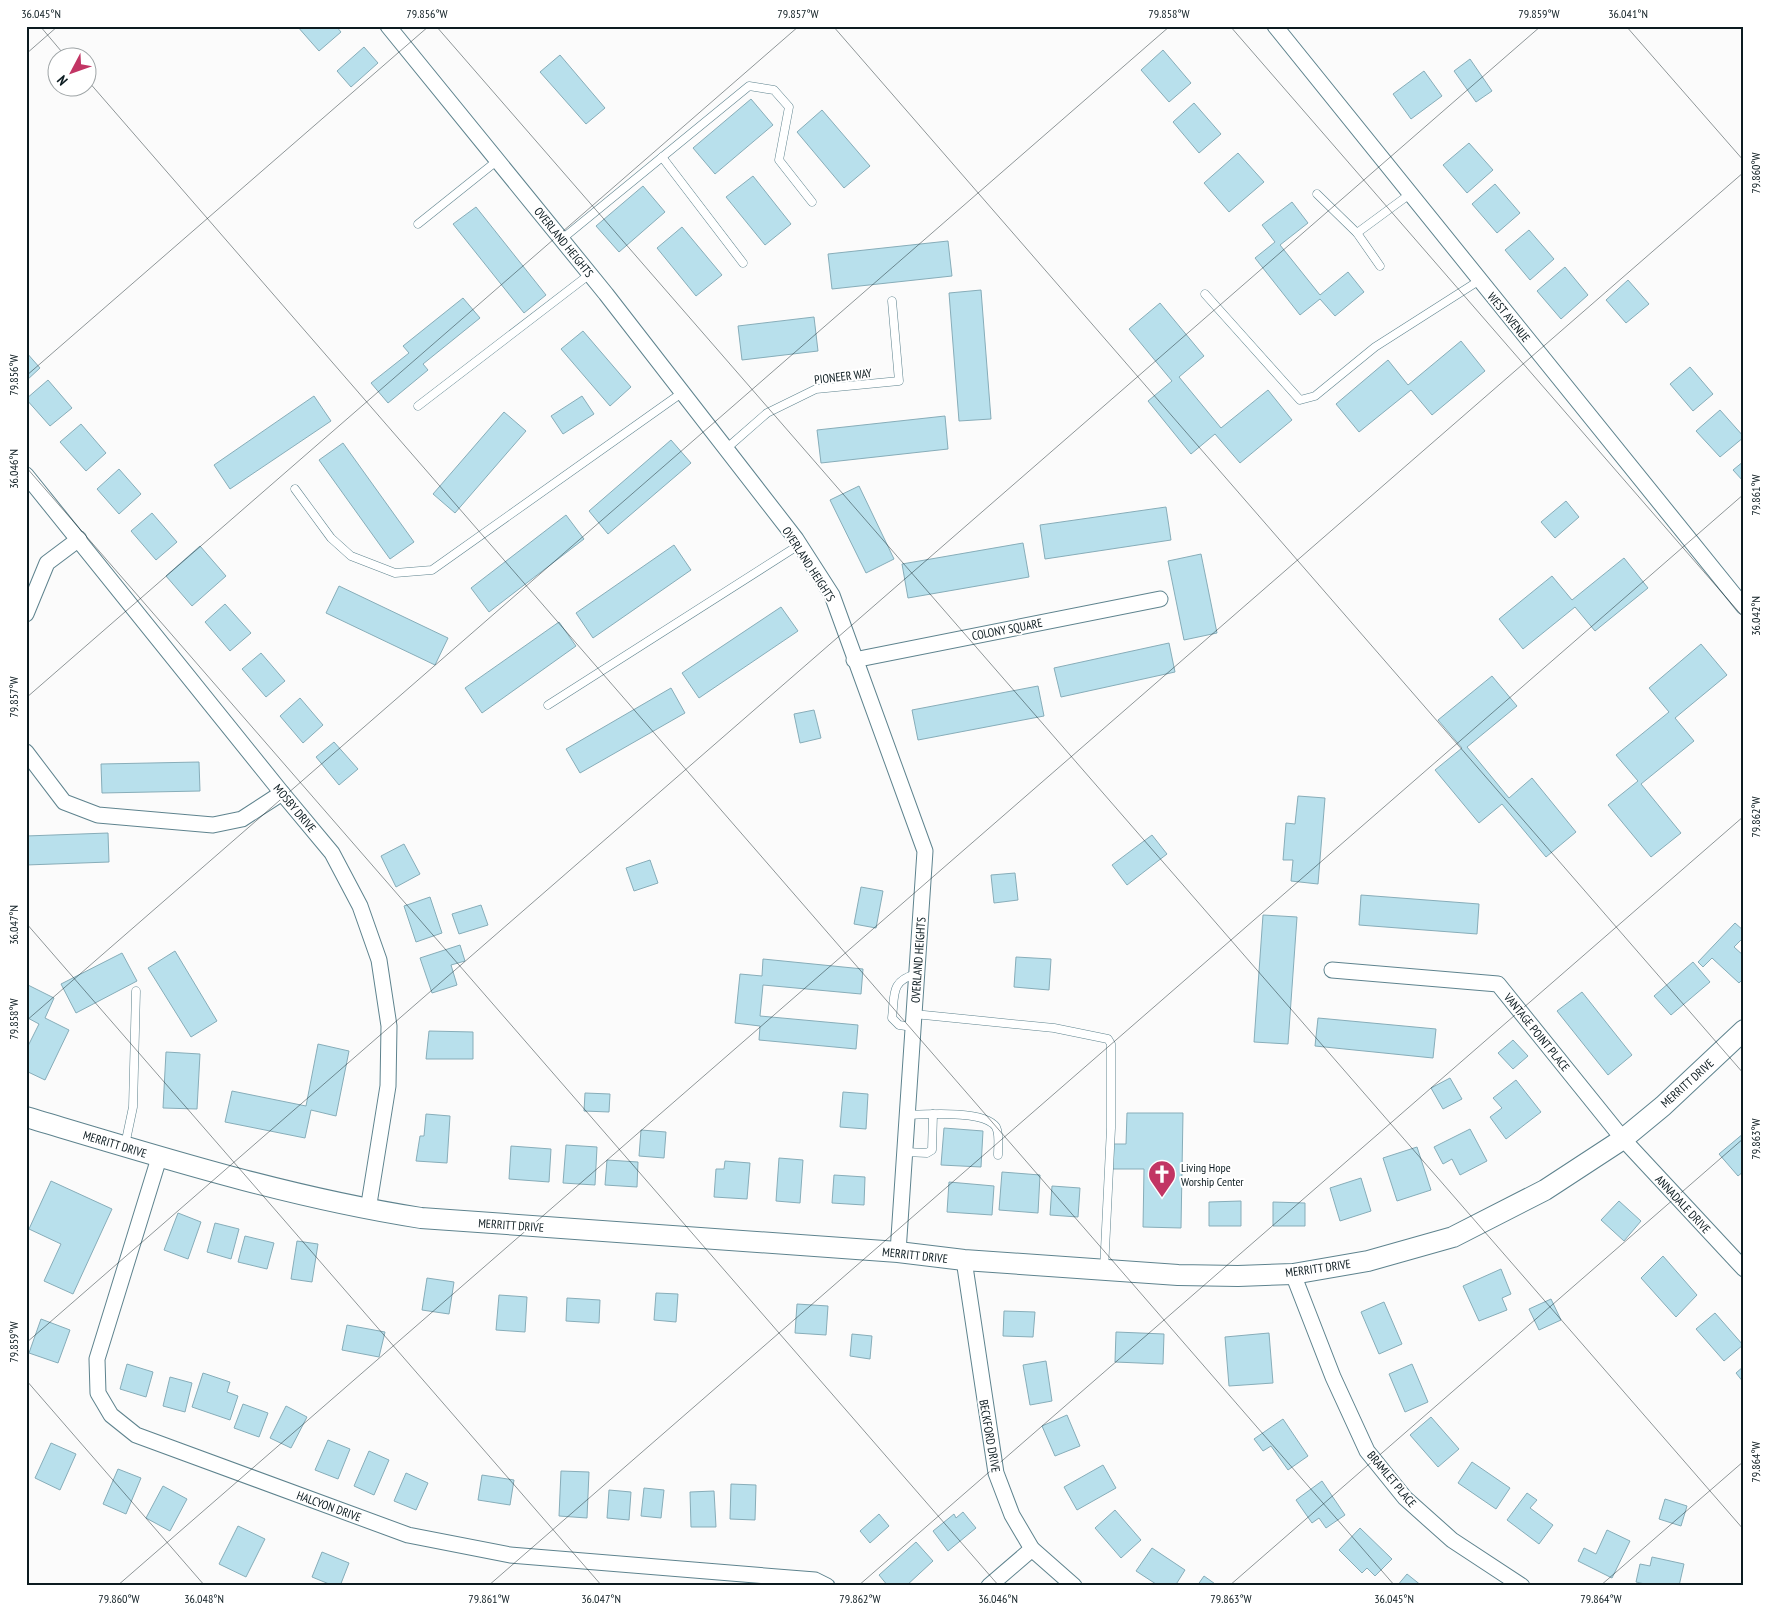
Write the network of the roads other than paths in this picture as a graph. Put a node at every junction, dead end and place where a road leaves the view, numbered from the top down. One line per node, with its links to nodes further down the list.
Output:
1 (388, 26): 4 (street, OVERLAND HEIGHTS)
2 (1275, 26): 6 (street, WEST AVENUE)
3 (662, 157): 7 (lane); 10 (lane); 11 (lane)
4 (498, 160): 8 (lane); 10 (street, OVERLAND HEIGHTS)
5 (1317, 194): 9 (lane)
6 (1410, 194): 9 (lane); 14 (street, WEST AVENUE)
7 (812, 202)
8 (418, 224)
9 (1357, 233): 12 (lane)
10 (562, 239): 13 (street, OVERLAND HEIGHTS)
11 (744, 263)
12 (1380, 266)
13 (590, 274): 17 (street, OVERLAND HEIGHTS); 18 (lane)
14 (1480, 280): 15 (lane); 25 (street, WEST AVENUE)
15 (1205, 294)
16 (892, 301): 19 (lane, PIONEER WAY)
17 (683, 392): 19 (street, OVERLAND HEIGHTS); 21 (lane)
18 (418, 406)
19 (727, 448): 23 (street, OVERLAND HEIGHTS)
20 (26, 475): 22 (street, MOSBY DRIVE)
21 (295, 489)
22 (78, 539): 26 (street); 30 (street, MOSBY DRIVE)
23 (799, 545): 27 (street, OVERLAND HEIGHTS); 28 (lane)
24 (1160, 599): 27 (street, COLONY SQUARE)
25 (1744, 608)
26 (26, 614)
27 (854, 660): 32 (street, OVERLAND HEIGHTS)
28 (548, 705)
29 (26, 752): 30 (street)
30 (282, 793): 44 (street, MOSBY DRIVE)
31 (1332, 970): 39 (street, VANTAGE POINT PLACE)
32 (916, 974): 34 (street, OVERLAND HEIGHTS); 34 (lane)
33 (136, 991): 40 (lane)
34 (913, 1021): 37 (street, OVERLAND HEIGHTS); 48 (lane)
35 (1744, 1030): 39 (main road, MERRITT DRIVE)
36 (933, 1114): 37 (lane); 41 (lane); 42 (lane)
37 (908, 1115): 41 (street, OVERLAND HEIGHTS)
38 (26, 1117): 40 (main road, MERRITT DRIVE)
39 (1623, 1139): 47 (street, ANNADALE DRIVE); 49 (main road, MERRITT DRIVE)
40 (125, 1147): 43 (main road, MERRITT DRIVE)
41 (905, 1152): 45 (street, OVERLAND HEIGHTS)
42 (998, 1155)
43 (159, 1158): 44 (main road, MERRITT DRIVE); 51 (street, HALCYON DRIVE)
44 (368, 1210): 45 (main road, MERRITT DRIVE)
45 (898, 1252): 46 (main road, MERRITT DRIVE)
46 (964, 1260): 48 (main road, MERRITT DRIVE); 50 (street, BECKFORD DRIVE)
47 (1744, 1269)
48 (1104, 1270): 49 (main road, MERRITT DRIVE)
49 (1293, 1274): 54 (street, BRAMLET PLACE)
50 (1032, 1549): 52 (street); 53 (street, BECKFORD DRIVE)
51 (827, 1586)
52 (989, 1586)
53 (1074, 1586)
54 (1522, 1586)

